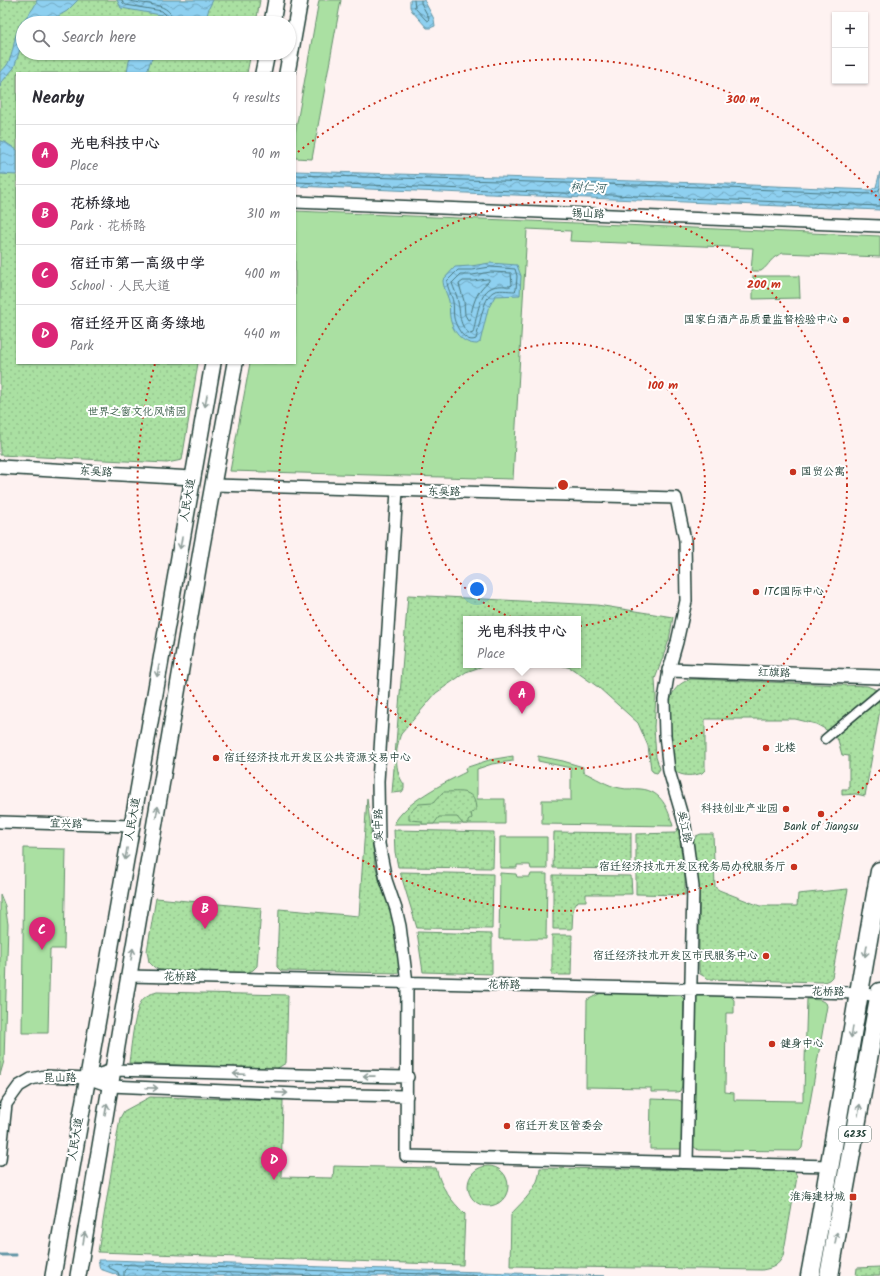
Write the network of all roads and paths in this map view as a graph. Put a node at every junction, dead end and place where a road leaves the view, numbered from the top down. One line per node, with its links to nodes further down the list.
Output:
1 (276, 0): 3 (main road)
2 (300, 0): 4 (main road)
3 (273, 16)
4 (296, 22)
5 (266, 60): 7 (main road)
6 (289, 60): 8 (main road)
7 (263, 72)
8 (287, 72)
9 (296, 202): 11 (street, 锡山路)
10 (296, 208): 12 (street, 锡山路)
11 (880, 226)
12 (880, 231)
13 (213, 364): 17 (main road, 人民大道, one-way to 17)
14 (235, 364): 18 (main road, 人民大道)
15 (0, 467): 17 (street, 东吴路)
16 (0, 475): 17 (street, 东吴路)
17 (192, 481): 26 (main road, 人民大道, one-way to 26)
18 (213, 486): 19 (street, 东吴路); 29 (main road, 人民大道, one-way to 18)
19 (397, 491): 20 (street, 东吴路); 30 (street, 吴中路)
20 (676, 498): 21 (street, 吴江路)
21 (669, 670): 22 (street, 红旗路); 31 (street, 吴江路)
22 (880, 677)
23 (880, 694): 24 (street)
24 (825, 739)
25 (0, 822): 26 (street, 宜兴路)
26 (132, 826): 36 (main road, 人民大道, one-way to 36)
27 (880, 871): 28 (highway, G235)
28 (877, 901): 32 (highway, G235, one-way to 32)
29 (128, 976): 30 (street, 花桥路); 34 (main road, 人民大道)
30 (407, 983): 31 (street, 花桥路); 35 (street, 吴中路)
31 (690, 989): 32 (street, 花桥路); 40 (street, 吴江路)
32 (858, 993): 33 (street, 花桥路); 41 (highway, G235, one-way to 41)
33 (880, 994): 45 (highway, G235, one-way to 33)
34 (113, 1070): 35 (street, one-way to 34); 36 (street); 37 (main road, 人民大道)
35 (408, 1077): 38 (street, 吴中路)
36 (87, 1078): 37 (street); 39 (street, 昆山路); 42 (main road, 人民大道)
37 (110, 1086): 38 (street, one-way to 38); 43 (main road, 人民大道, one-way to 37)
38 (407, 1096): 40 (street, 吴中路)
39 (0, 1160)
40 (687, 1162): 41 (street)
41 (831, 1166): 44 (highway, G235)
42 (53, 1276)
43 (78, 1276)
44 (810, 1276)
45 (829, 1276)

